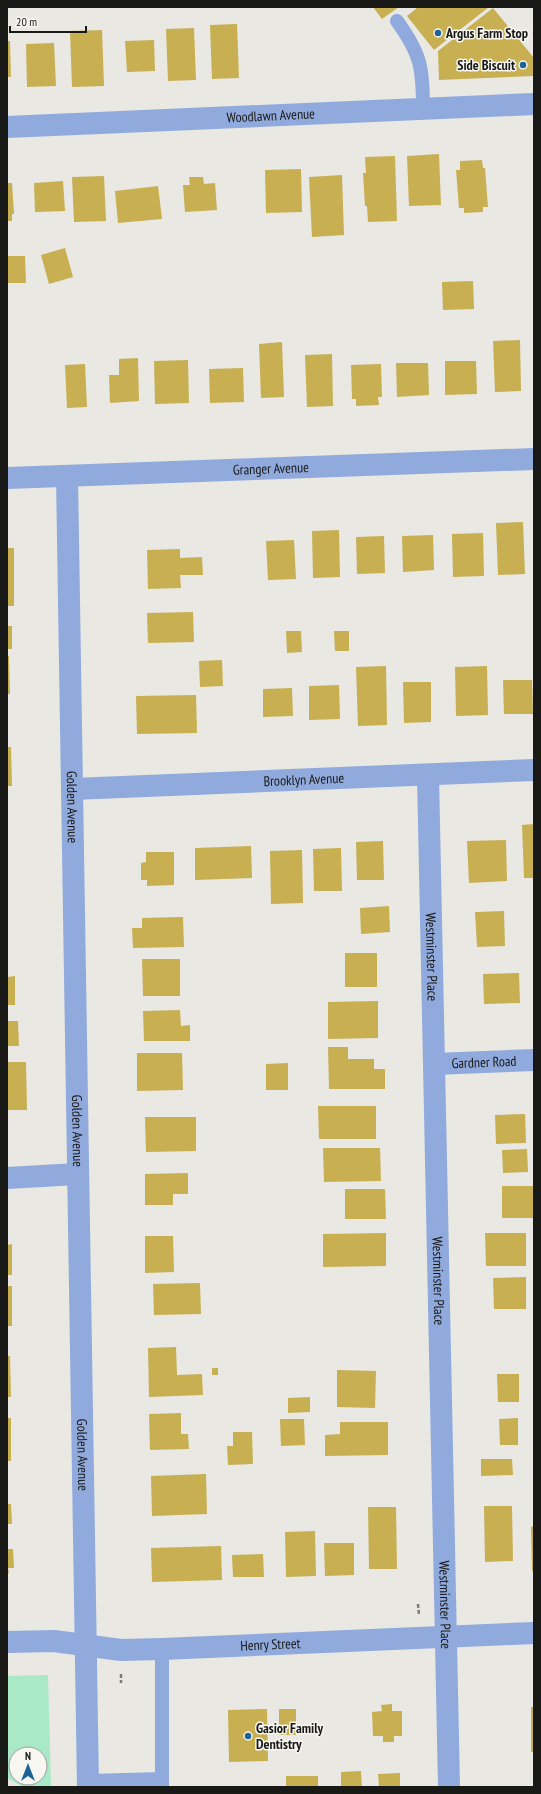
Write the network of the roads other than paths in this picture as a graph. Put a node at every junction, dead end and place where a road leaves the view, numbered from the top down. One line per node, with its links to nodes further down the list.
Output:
1 (397, 21): 3 (lane)
2 (534, 104): 3 (street, Woodlawn Avenue)
3 (423, 109): 4 (street, Woodlawn Avenue)
4 (7, 127)
5 (534, 460): 6 (street, Granger Avenue)
6 (67, 476): 7 (street, Granger Avenue); 10 (street, Golden Avenue)
7 (7, 478)
8 (534, 770): 9 (street, Brooklyn Avenue)
9 (428, 775): 10 (street, Brooklyn Avenue); 12 (street, Westminster Place)
10 (73, 789): 13 (street, Golden Avenue)
11 (534, 1060): 12 (street, Gardner Road)
12 (434, 1064): 16 (street, Westminster Place)
13 (78, 1174): 14 (street); 18 (street, Golden Avenue)
14 (7, 1178)
15 (534, 1633): 16 (street, Henry Street)
16 (447, 1636): 19 (street, Henry Street); 22 (street, Westminster Place)
17 (7, 1642): 18 (street, Henry Street)
18 (85, 1645): 19 (street, Henry Street); 21 (street, Golden Avenue)
19 (162, 1649): 20 (lane)
20 (162, 1783): 21 (lane)
21 (88, 1784)
22 (449, 1787)

